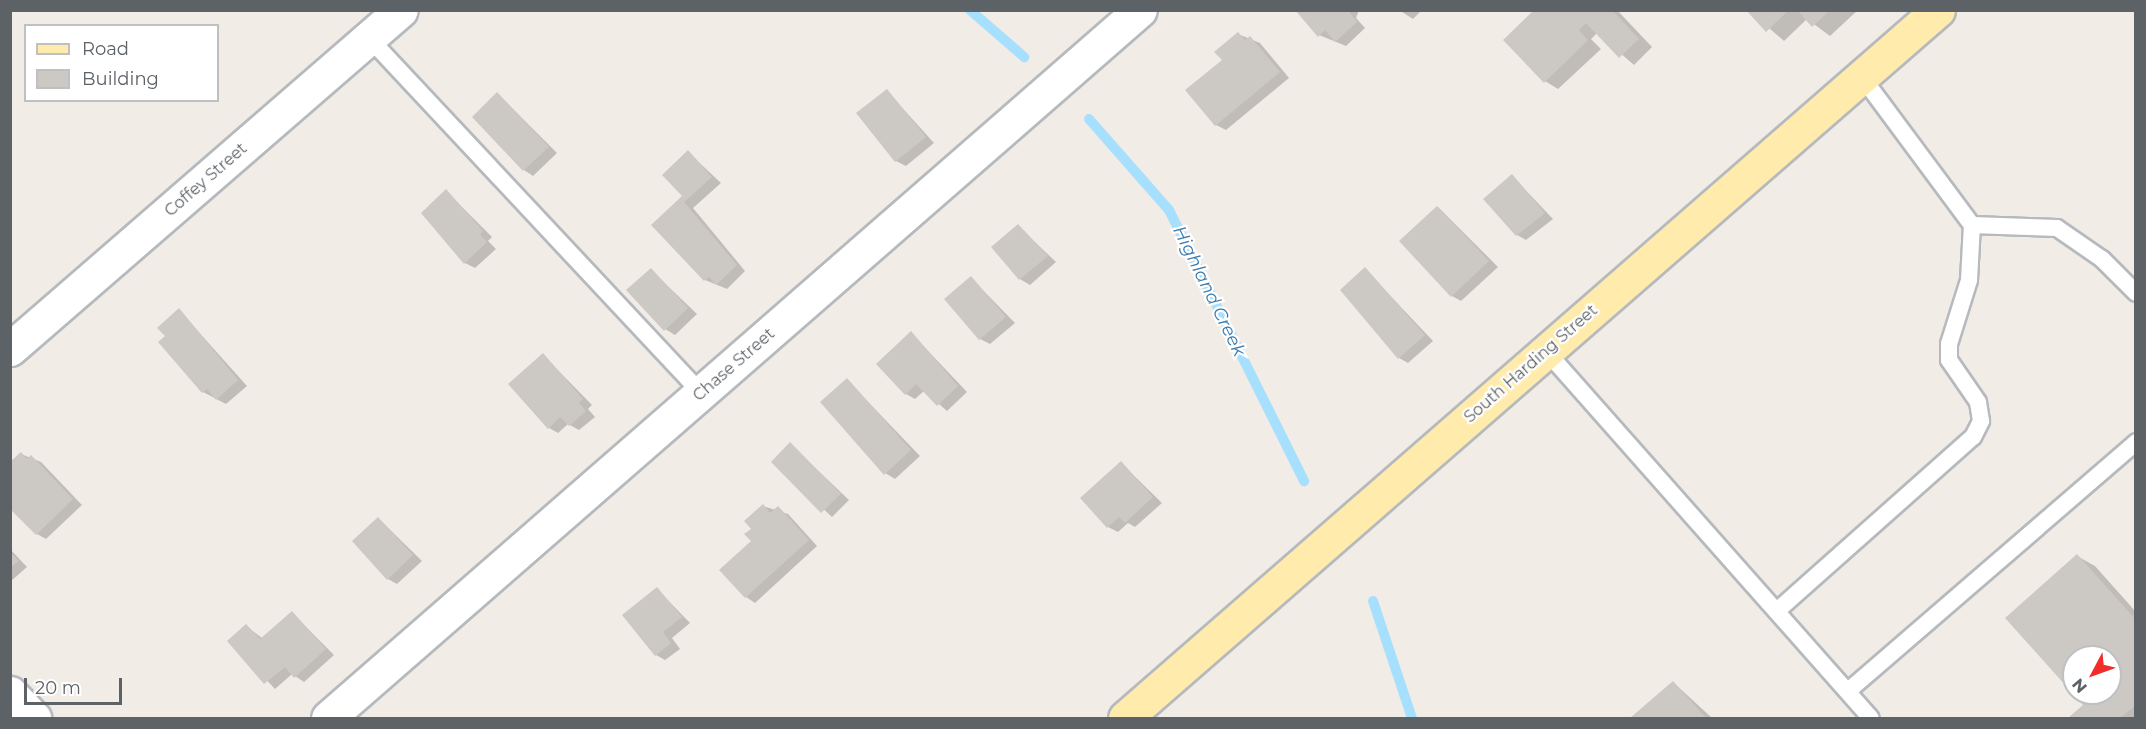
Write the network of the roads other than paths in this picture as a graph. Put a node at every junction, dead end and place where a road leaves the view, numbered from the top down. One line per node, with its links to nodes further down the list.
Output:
1 (401, 10): 4 (street, Coffey Street)
2 (1140, 10): 10 (street, Chase Street)
3 (1938, 10): 5 (main road, South Harding Street)
4 (369, 38): 8 (street, Coffey Street); 10 (lane)
5 (1862, 77): 6 (lane); 9 (main road, South Harding Street)
6 (1972, 225): 7 (lane); 12 (lane)
7 (2136, 293)
8 (10, 348)
9 (1546, 351): 12 (lane); 17 (main road, South Harding Street)
10 (701, 393): 16 (street, Chase Street)
11 (2136, 442): 13 (lane)
12 (1779, 609): 13 (lane)
13 (1848, 691): 18 (lane)
14 (10, 693): 15 (street)
15 (34, 718)
16 (328, 718)
17 (1125, 718)
18 (1870, 718)

